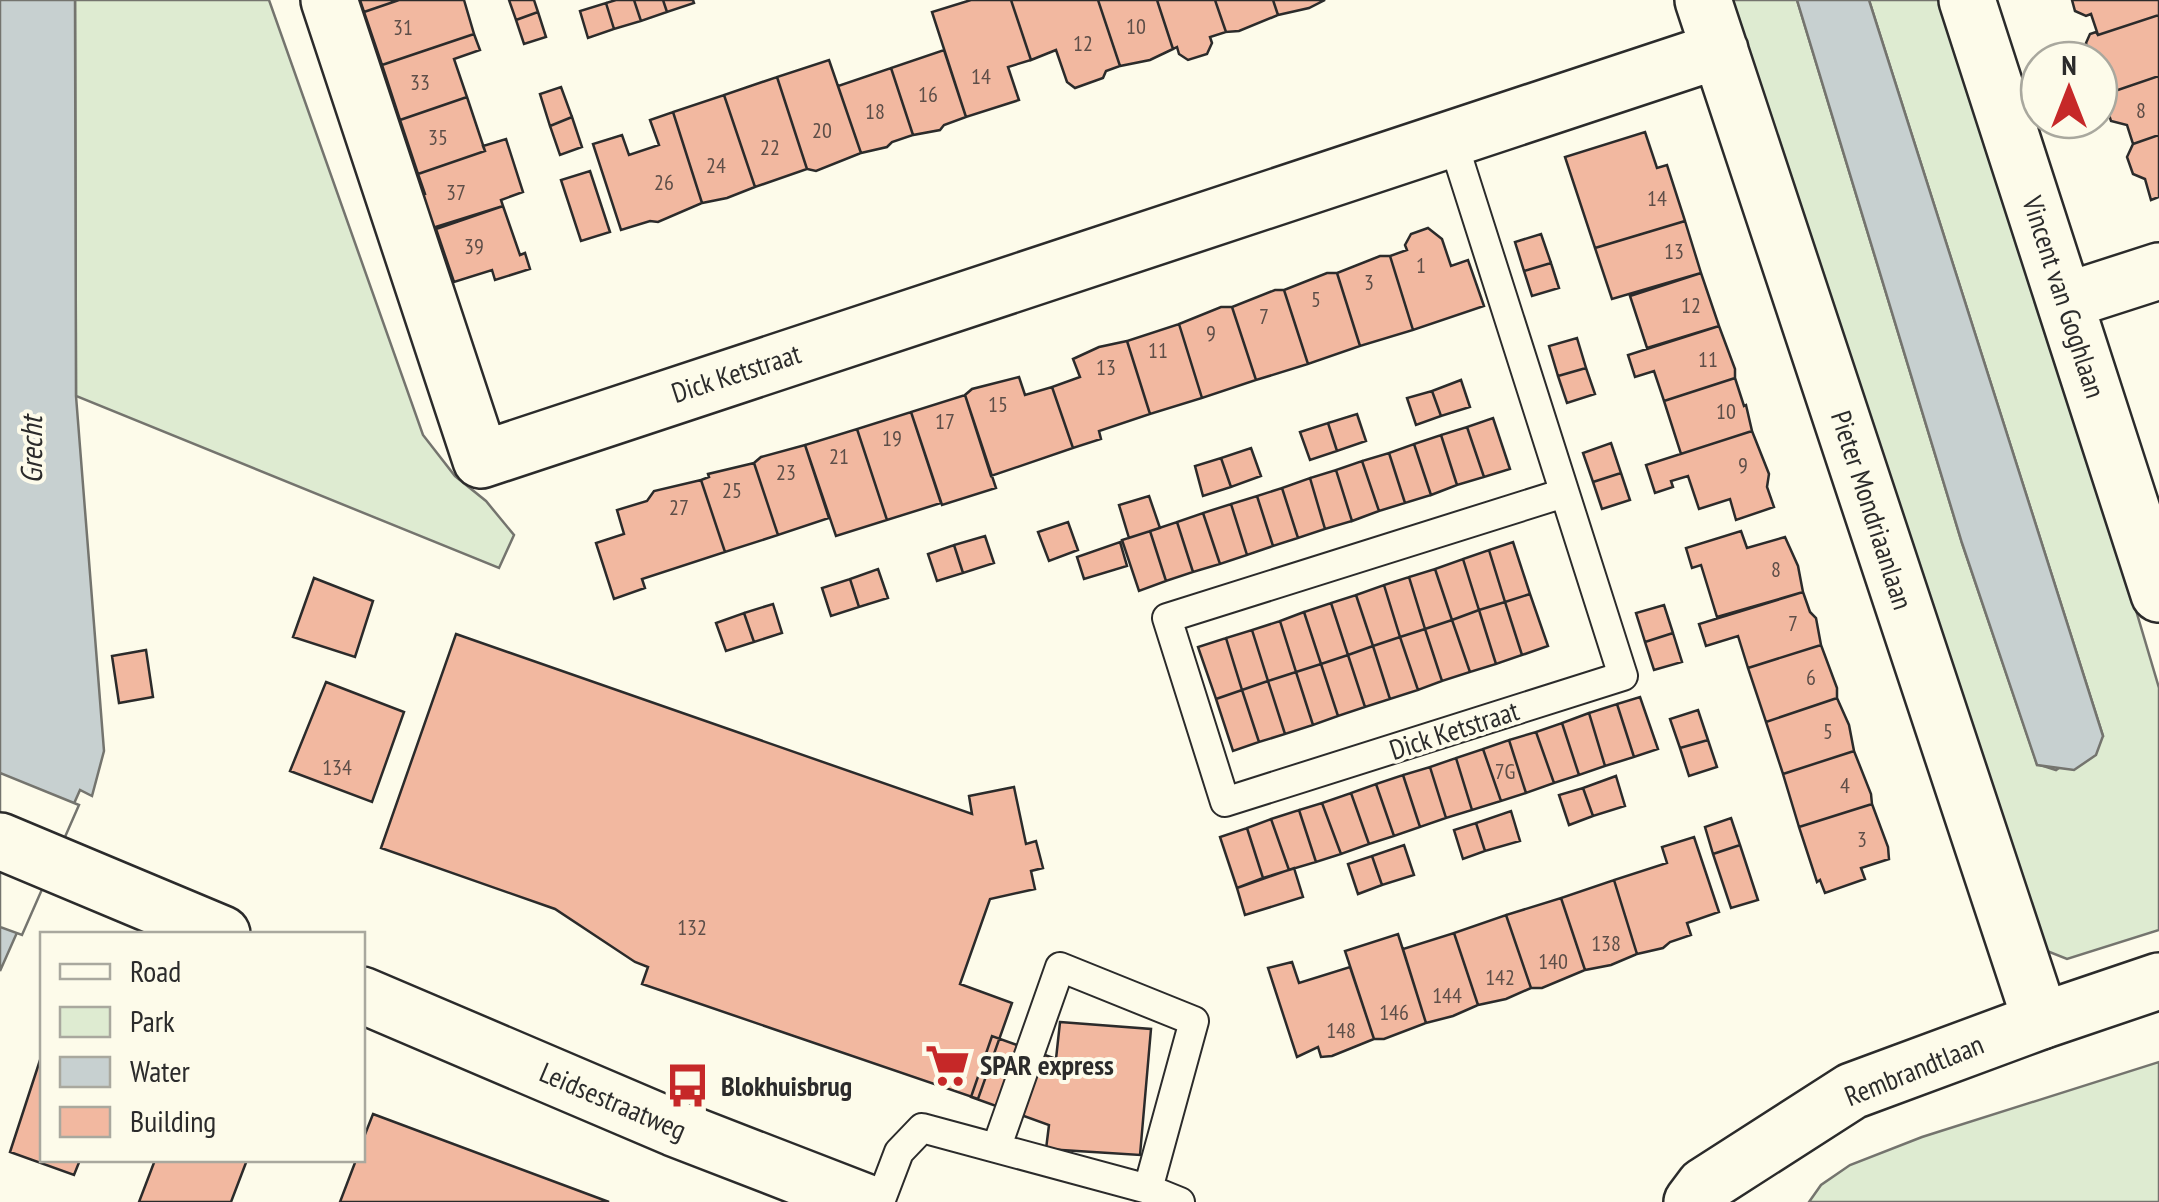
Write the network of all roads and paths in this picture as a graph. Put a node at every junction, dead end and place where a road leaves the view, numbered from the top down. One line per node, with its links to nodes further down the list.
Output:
1 (329, 0): 4 (street, Dick Ketstraat)
2 (1968, 0): 6 (street, Vincent van Goghlaan)
3 (1711, 25): 4 (street, Dick Ketstraat); 13 (street, Pieter Mondriaanlaan)
4 (1452, 139): 7 (lane, Dick Ketstraat)
5 (2159, 271): 6 (street)
6 (2066, 301): 8 (street, Vincent van Goghlaan)
7 (1564, 493): 7 (lane, Dick Ketstraat)
8 (2159, 594)
9 (0, 842): 10 (street)
10 (217, 932)
11 (2159, 982): 13 (street, Rembrandtlaan)
12 (365, 995): 16 (street, Leidsestraatweg)
13 (2041, 1020): 19 (street, Rembrandtlaan)
14 (997, 1146): 15 (lane); 15 (lane); 17 (lane)
15 (1148, 1188): 18 (lane)
16 (865, 1202)
17 (880, 1202)
18 (1180, 1202)
19 (1692, 1202)

